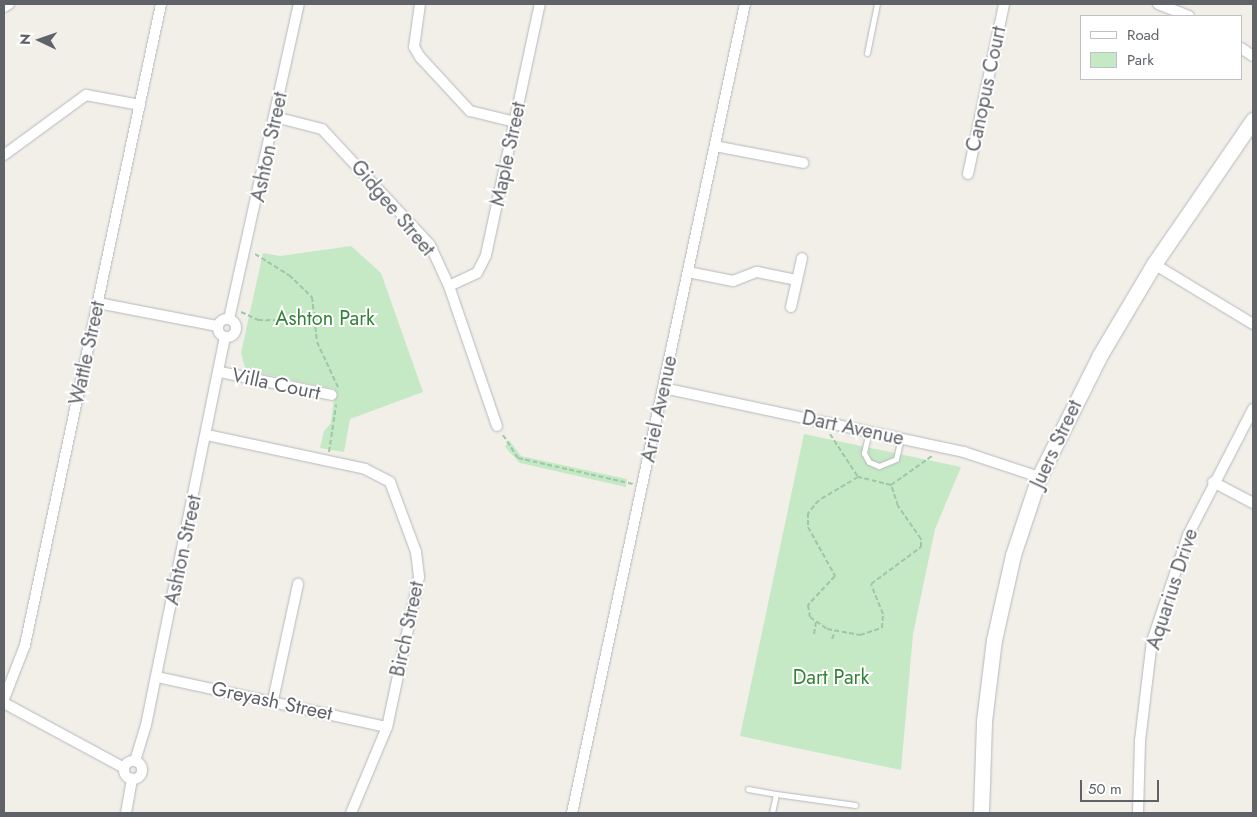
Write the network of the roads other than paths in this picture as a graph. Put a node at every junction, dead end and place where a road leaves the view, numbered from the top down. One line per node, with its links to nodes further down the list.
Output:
1 (8, 4): 10 (street)
2 (161, 4): 15 (street, Wattle Street)
3 (299, 4): 16 (street, Ashton Street)
4 (420, 4): 18 (street)
5 (540, 4): 18 (street, Maple Street)
6 (745, 4): 19 (street, Ariel Avenue)
7 (877, 4): 13 (lane)
8 (1004, 4): 22 (street, Canopus Court)
9 (1158, 4): 11 (street)
10 (4, 7)
11 (1186, 15)
12 (1242, 49): 14 (street)
13 (867, 53)
14 (1253, 56)
15 (140, 105): 20 (street); 28 (street, Wattle Street)
16 (275, 117): 27 (street, Gidgee Street); 30 (street, Ashton Street)
17 (1253, 120): 24 (street, Juers Street)
18 (515, 122): 27 (street, Maple Street)
19 (716, 146): 21 (street); 25 (street, Ariel Avenue)
20 (4, 155)
21 (803, 163)
22 (968, 174)
23 (802, 258): 26 (street)
24 (1154, 264): 31 (street); 42 (street, Juers Street)
25 (688, 272): 26 (street); 35 (street, Ariel Avenue)
26 (797, 280): 29 (street)
27 (449, 286): 38 (street, Gidgee Street)
28 (98, 303): 32 (street); 47 (street, Wattle Street)
29 (791, 307)
30 (229, 319): 32 (street); 33 (street, Ashton Street)
31 (1253, 324)
32 (218, 326): 33 (street)
33 (225, 337): 34 (street, Ashton Street)
34 (220, 372): 36 (street, Villa Court); 40 (street, Ashton Street)
35 (663, 388): 39 (street, Dart Avenue); 59 (street, Ariel Avenue)
36 (332, 395)
37 (1253, 409): 43 (street, Aquarius Drive)
38 (497, 426)
39 (869, 431): 41 (street, Dart Avenue); 41 (lane)
40 (207, 435): 46 (street, Ashton Street); 50 (street, Birch Street)
41 (901, 438): 42 (street, Dart Avenue)
42 (1039, 477): 61 (street, Juers Street)
43 (1214, 482): 44 (street); 62 (street, Aquarius Drive)
44 (1253, 503)
45 (298, 584): 48 (street)
46 (156, 677): 48 (street, Greyash Street); 51 (street, Ashton Street)
47 (4, 699)
48 (273, 700): 50 (street, Greyash Street)
49 (4, 703): 52 (street)
50 (387, 727): 58 (street, Birch Street)
51 (135, 761): 52 (street); 53 (street, Ashton Street)
52 (124, 768): 53 (street)
53 (132, 779): 57 (street)
54 (748, 789): 55 (lane)
55 (776, 794): 56 (lane); 60 (lane)
56 (855, 805)
57 (126, 813)
58 (352, 813)
59 (572, 813)
60 (772, 813)
61 (981, 813)
62 (1138, 813)

